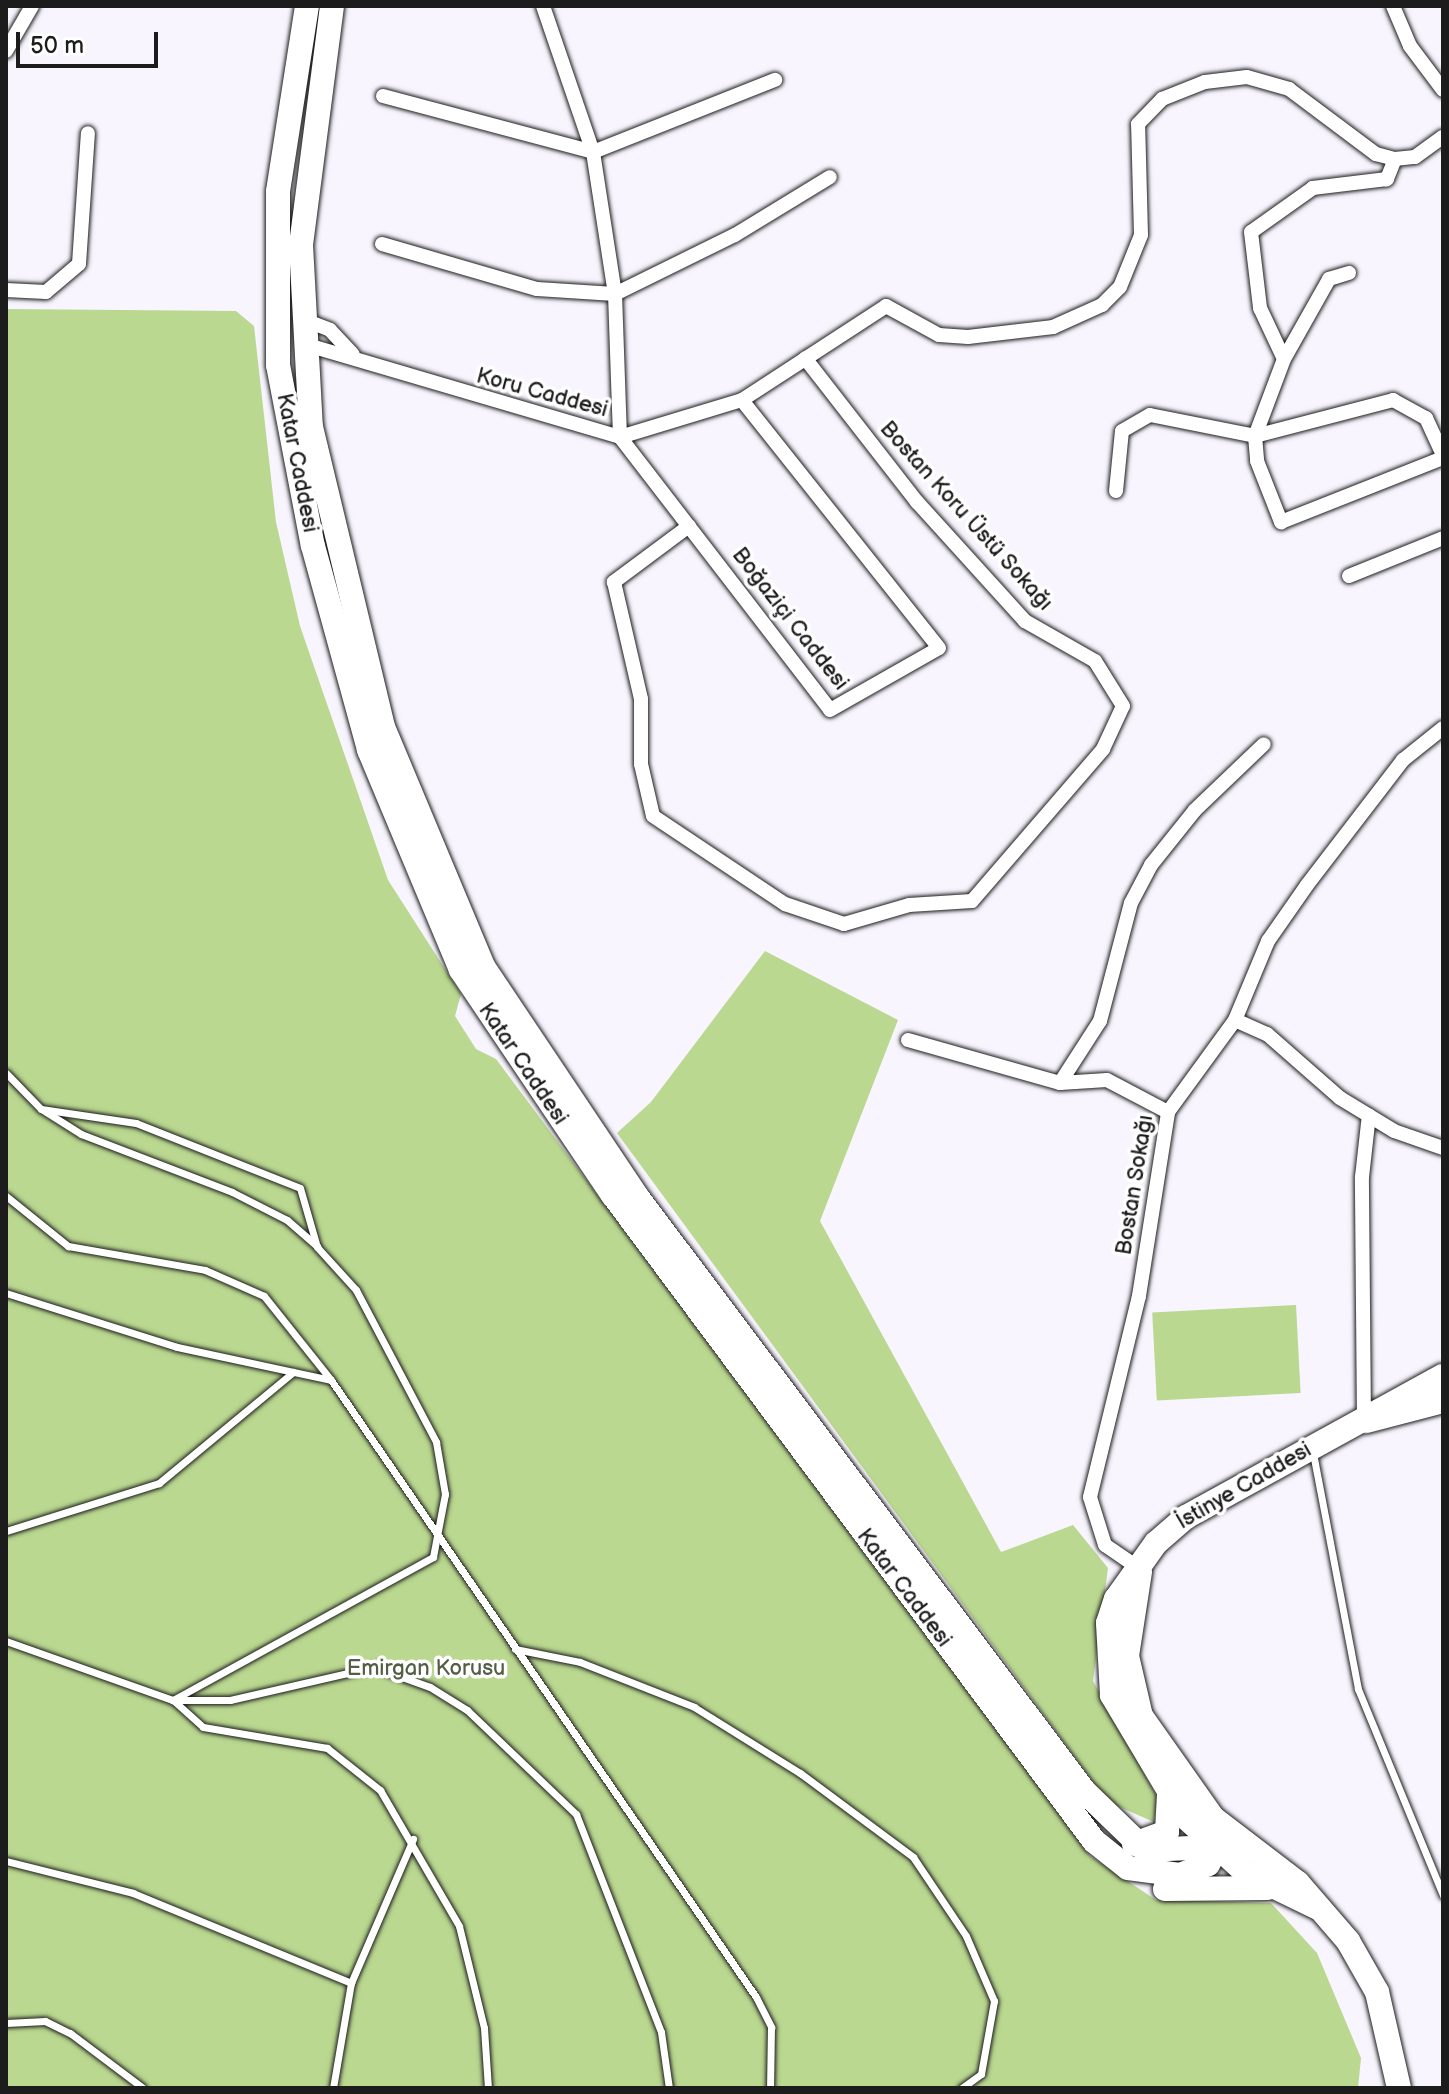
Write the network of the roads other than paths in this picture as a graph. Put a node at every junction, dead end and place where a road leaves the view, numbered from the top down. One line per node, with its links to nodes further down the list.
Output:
1 (32, 6): 6 (street)
2 (307, 6): 19 (main road, Katar Caddesi)
3 (332, 6): 20 (main road, Katar Caddesi)
4 (543, 6): 12 (street)
5 (1393, 6): 8 (street)
6 (6, 51)
7 (775, 80): 12 (street)
8 (1443, 90)
9 (383, 96): 12 (street)
10 (88, 133): 17 (street)
11 (1443, 137): 13 (street)
12 (593, 152): 18 (street)
13 (1395, 159): 24 (street, Koru Caddesi); 25 (street)
14 (830, 177): 18 (street)
15 (382, 244): 18 (street)
16 (1349, 273): 25 (street)
17 (6, 290)
18 (615, 294): 28 (street)
19 (274, 319): 20 (main road); 22 (main road, Katar Caddesi)
20 (302, 319): 21 (main road, Katar Caddesi); 23 (street)
21 (304, 344): 22 (main road); 23 (street); 62 (main road, Katar Caddesi)
22 (277, 347): 63 (main road, Katar Caddesi)
23 (353, 354): 28 (street, Koru Caddesi)
24 (805, 358): 26 (street, Koru Caddesi); 31 (street, Bostan Koru Üstü Sokağı)
25 (1284, 359): 27 (street)
26 (742, 400): 28 (street, Koru Caddesi); 31 (street, Boğaziçi Caddesi)
27 (1255, 436): 29 (street); 29 (street); 30 (street)
28 (620, 437): 31 (street, Boğaziçi Caddesi)
29 (1442, 449)
30 (1116, 491)
31 (689, 526)
32 (1443, 538): 33 (street)
33 (1349, 576)
34 (1443, 728): 36 (street, Bostan Sokağı)
35 (1264, 744): 39 (street)
36 (1235, 1020): 41 (street, Bostan Sokağı); 42 (street)
37 (908, 1040): 39 (street)
38 (6, 1073): 40 (lane)
39 (1060, 1083): 41 (street)
40 (41, 1109): 45 (lane); 45 (lane)
41 (1168, 1112): 55 (street, Bostan Sokağı)
42 (1369, 1115): 43 (street); 51 (street)
43 (1443, 1148)
44 (6, 1196): 49 (lane)
45 (317, 1247): 54 (lane)
46 (6, 1293): 47 (lane)
47 (293, 1372): 49 (lane); 53 (lane)
48 (1443, 1376): 51 (main road, İstinye Caddesi)
49 (331, 1380): 54 (lane)
50 (1443, 1401): 51 (main road, İstinye Caddesi)
51 (1364, 1421): 52 (main road, İstinye Caddesi)
52 (1311, 1447): 55 (main road, İstinye Caddesi); 66 (lane)
53 (6, 1531)
54 (439, 1537): 57 (lane); 58 (lane)
55 (1140, 1569): 59 (main road, İstinye Caddesi); 61 (main road)
56 (6, 1641): 58 (lane)
57 (515, 1649): 74 (lane); 75 (lane)
58 (173, 1700): 60 (lane); 73 (lane)
59 (1169, 1796): 61 (main road, İstinye Caddesi); 62 (main road)
60 (413, 1839): 68 (lane); 72 (lane)
61 (1221, 1840): 62 (main road); 63 (main road); 65 (main road); 67 (main road)
62 (1134, 1844)
63 (1113, 1859): 65 (main road)
64 (6, 1861): 68 (lane)
65 (1279, 1889): 67 (main road)
66 (1443, 1895)
67 (1320, 1909): 76 (main road)
68 (351, 1983): 71 (lane)
69 (6, 2023): 70 (lane)
70 (143, 2088)
71 (333, 2088)
72 (488, 2088)
73 (669, 2088)
74 (770, 2088)
75 (962, 2088)
76 (1399, 2088)

